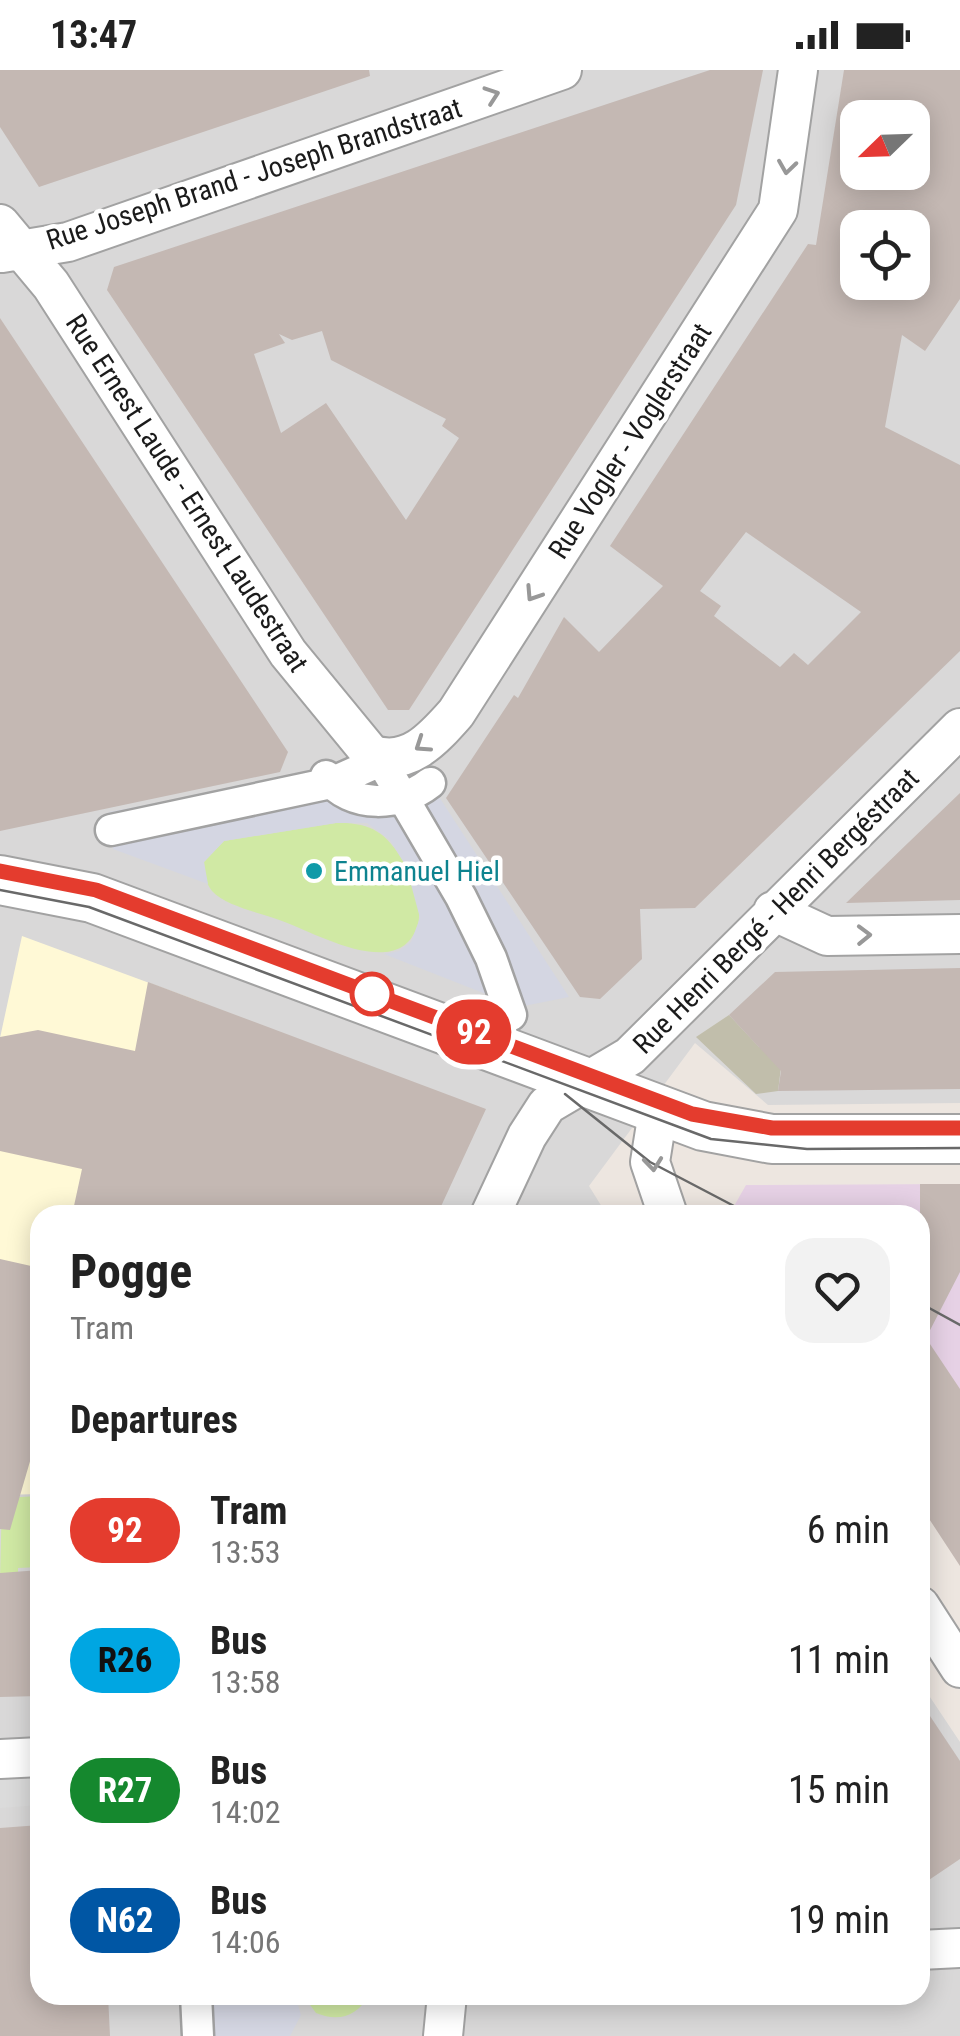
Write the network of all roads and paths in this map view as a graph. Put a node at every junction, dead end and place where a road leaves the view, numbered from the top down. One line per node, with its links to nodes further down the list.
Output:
1 (562, 70): 3 (street, Rue Joseph Brand - Joseph Brandstraat, one-way to 1)
2 (798, 70): 5 (street, Rue Vogler - Voglerstraat, one-way to 5)
3 (7, 242): 5 (street, Rue Ernest Laude - Ernest Laudestraat)
4 (960, 728): 11 (street, Rue Henri Bergé - Henri Bergéstraat)
5 (379, 760): 6 (street); 8 (street)
6 (327, 778): 8 (street); 9 (street)
7 (430, 783): 8 (street)
8 (402, 801): 13 (street)
9 (111, 830)
10 (1, 880): 14 (street)
11 (773, 911): 12 (street, one-way to 12); 14 (street, Rue Henri Bergé - Henri Bergéstraat)
12 (960, 934)
13 (510, 1015)
14 (584, 1084): 15 (street); 17 (street, Rue Henri Bergé - Henri Bergéstraat)
15 (658, 1112): 16 (street); 18 (street, one-way to 18)
16 (960, 1139)
17 (495, 1205)
18 (665, 1205)
19 (930, 1622): 20 (street)
20 (960, 1668)
21 (30, 1758): 22 (street)
22 (0, 1759)
23 (960, 1948): 24 (street)
24 (930, 1950)
25 (196, 2005): 26 (street)
26 (198, 2036)

